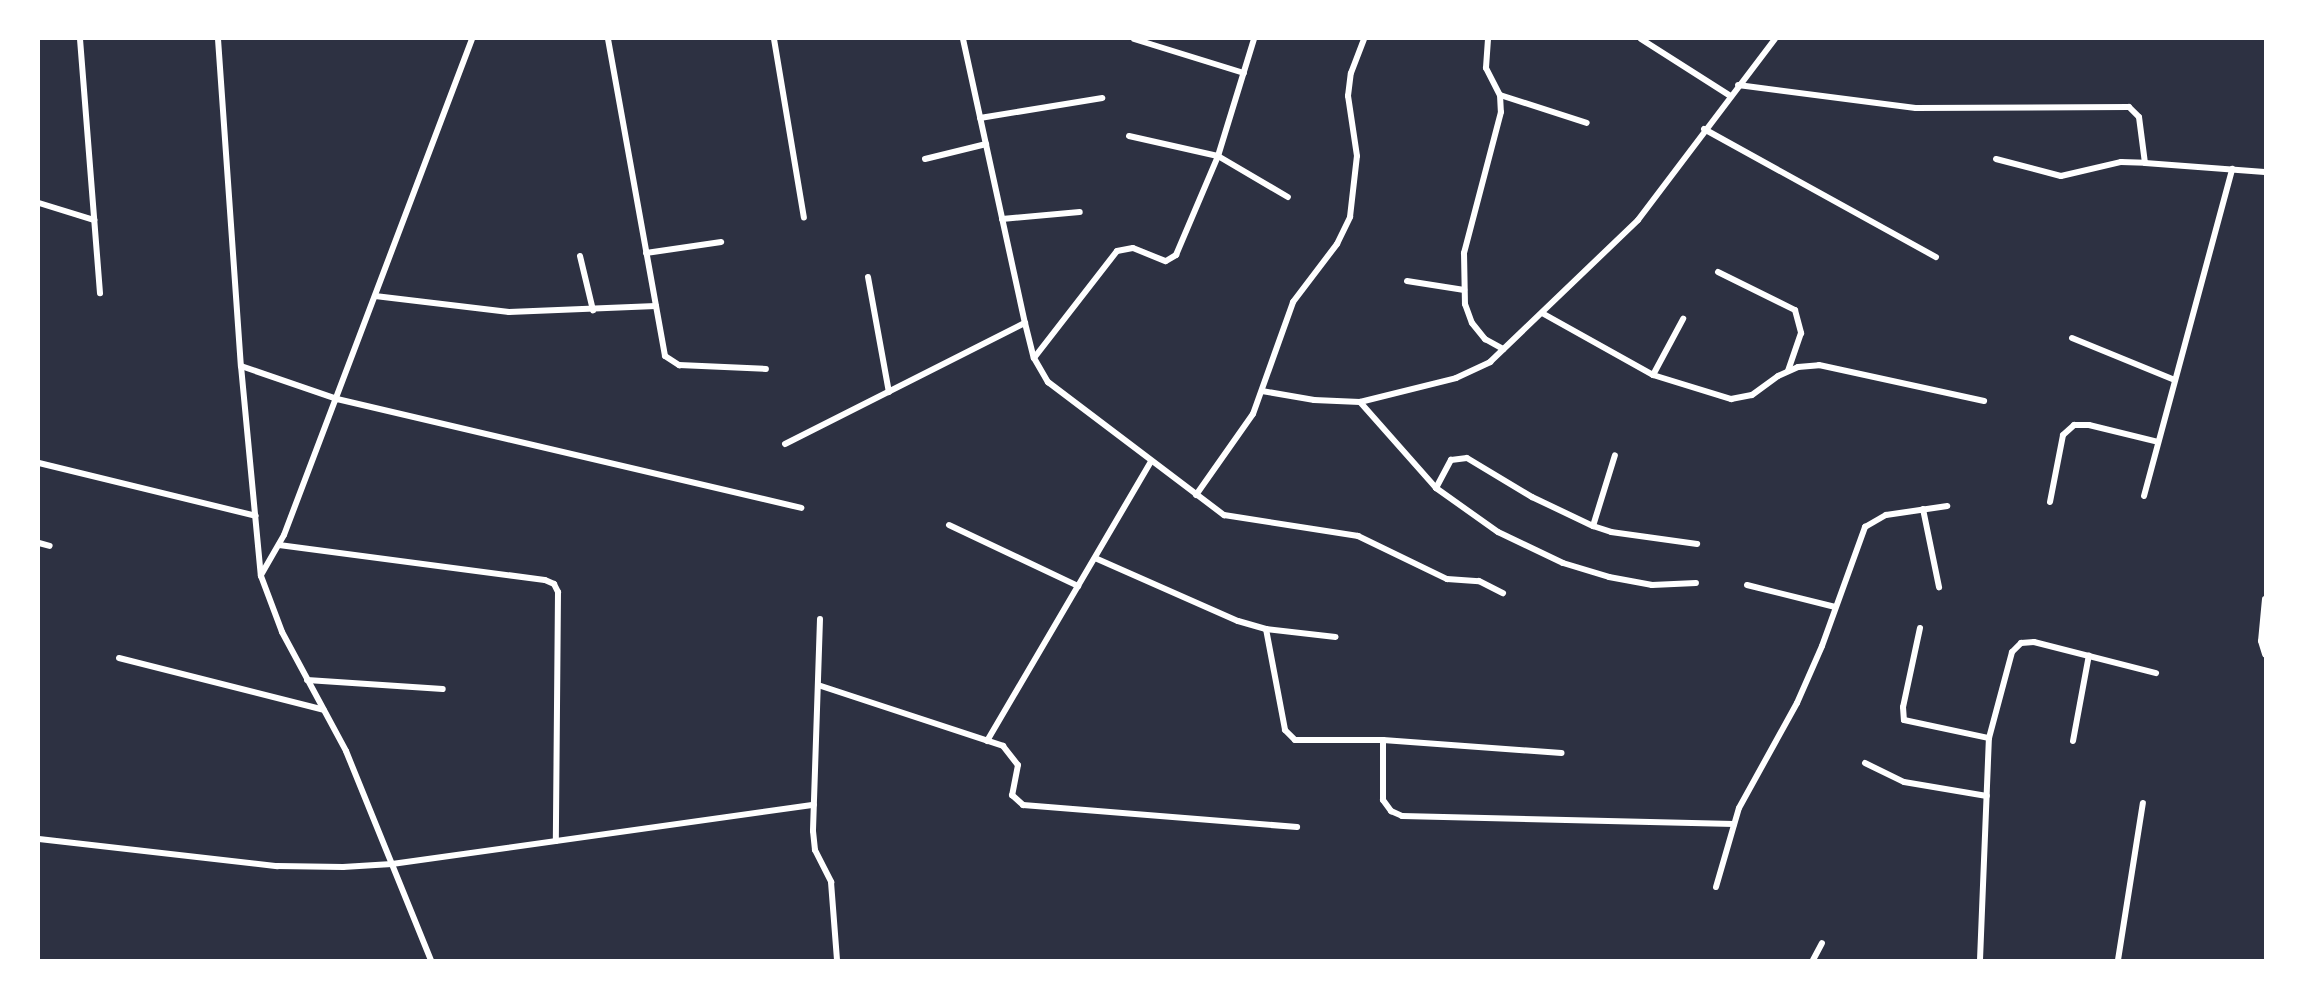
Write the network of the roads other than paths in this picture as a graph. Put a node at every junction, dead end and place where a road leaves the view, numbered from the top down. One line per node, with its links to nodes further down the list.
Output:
1 (80, 39): 34 (street)
2 (218, 39): 53 (street)
3 (472, 39): 44 (street)
4 (608, 39): 36 (street)
5 (774, 39): 32 (street)
6 (963, 39): 18 (street)
7 (1134, 39): 13 (street)
8 (1254, 39): 13 (street)
9 (1364, 39): 58 (street)
10 (1488, 39): 15 (street)
11 (1641, 39): 16 (street)
12 (1775, 39): 14 (street)
13 (1244, 73): 23 (street)
14 (1738, 85): 16 (street); 26 (street)
15 (1500, 95): 19 (street); 42 (street)
16 (1729, 95): 20 (street)
17 (1102, 98): 18 (street)
18 (980, 118): 22 (street)
19 (1587, 123)
20 (1704, 129): 38 (street); 47 (street)
21 (1129, 136): 23 (street)
22 (986, 144): 24 (street); 33 (street)
23 (1218, 156): 29 (street); 52 (street)
24 (925, 159)
25 (1996, 159): 26 (street)
26 (2145, 163): 27 (street)
27 (2232, 170): 28 (street); 57 (street)
28 (2265, 172)
29 (1288, 197)
30 (39, 202): 34 (street)
31 (1080, 212): 33 (street)
32 (804, 218)
33 (1002, 219): 49 (street)
34 (94, 220): 43 (street)
35 (721, 242): 36 (street)
36 (646, 253): 45 (street)
37 (580, 256): 46 (street)
38 (1936, 257)
39 (1718, 272): 55 (street)
40 (868, 277): 59 (street)
41 (1407, 281): 42 (street)
42 (1464, 290): 51 (street)
43 (100, 293)
44 (375, 296): 46 (street); 60 (street)
45 (656, 306): 46 (street); 54 (street)
46 (593, 310)
47 (1542, 313): 51 (street); 56 (street)
48 (1683, 319): 56 (street)
49 (1024, 323): 52 (street); 59 (street)
50 (2072, 338): 57 (street)
51 (1503, 350): 62 (street)
52 (1034, 358): 66 (street)
53 (241, 366): 60 (street); 75 (street)
54 (766, 369)
55 (1788, 371): 56 (street); 61 (street)
56 (1653, 375)
57 (2175, 380): 63 (street)
58 (1262, 391): 62 (street); 69 (street)
59 (889, 392): 64 (street)
60 (337, 399): 73 (street); 80 (street)
61 (1984, 401)
62 (1360, 402): 68 (street)
63 (2158, 442): 70 (street); 71 (street)
64 (785, 444)
65 (1616, 455): 77 (street)
66 (1151, 461): 69 (street); 82 (street)
67 (39, 463): 75 (street)
68 (1436, 488): 77 (street); 84 (street)
69 (1196, 495): 88 (street)
70 (2144, 496)
71 (2050, 502)
72 (1947, 506): 74 (street)
73 (801, 508)
74 (1923, 509): 87 (street); 90 (street)
75 (256, 516): 83 (street)
76 (949, 525): 86 (street)
77 (1593, 526): 79 (street)
78 (39, 543): 81 (street)
79 (1697, 544)
80 (279, 545): 83 (street); 116 (street)
81 (50, 546)
82 (1095, 558): 86 (street); 94 (street)
83 (261, 576): 100 (street)
84 (1696, 583)
85 (1748, 585): 90 (street)
86 (1078, 586): 106 (street)
87 (1939, 586)
88 (1503, 593)
89 (2265, 599): 92 (street)
90 (1835, 608): 113 (street)
91 (820, 619): 101 (street)
92 (2264, 621): 96 (street)
93 (1920, 628): 104 (street)
94 (1266, 629): 95 (street); 105 (street)
95 (1335, 637)
96 (2265, 654)
97 (2089, 655): 99 (street); 104 (street); 107 (street)
98 (119, 658): 103 (street)
99 (2156, 673)
100 (307, 680): 102 (street); 103 (street)
101 (818, 685): 106 (street); 112 (street)
102 (443, 689)
103 (324, 710): 117 (street)
104 (1989, 738): 110 (street)
105 (1383, 740): 108 (street); 113 (street)
106 (987, 741): 114 (street)
107 (2073, 741)
108 (1562, 753)
109 (1865, 763): 110 (street)
110 (1987, 796): 123 (street)
111 (2144, 803): 124 (street)
112 (814, 805): 116 (street); 121 (street)
113 (1734, 824): 118 (street)
114 (1297, 827)
115 (39, 839): 117 (street)
116 (556, 841): 117 (street)
117 (392, 864): 120 (street)
118 (1716, 887)
119 (1822, 943): 122 (street)
120 (431, 960)
121 (837, 960)
122 (1813, 960)
123 (1980, 960)
124 (2118, 960)

